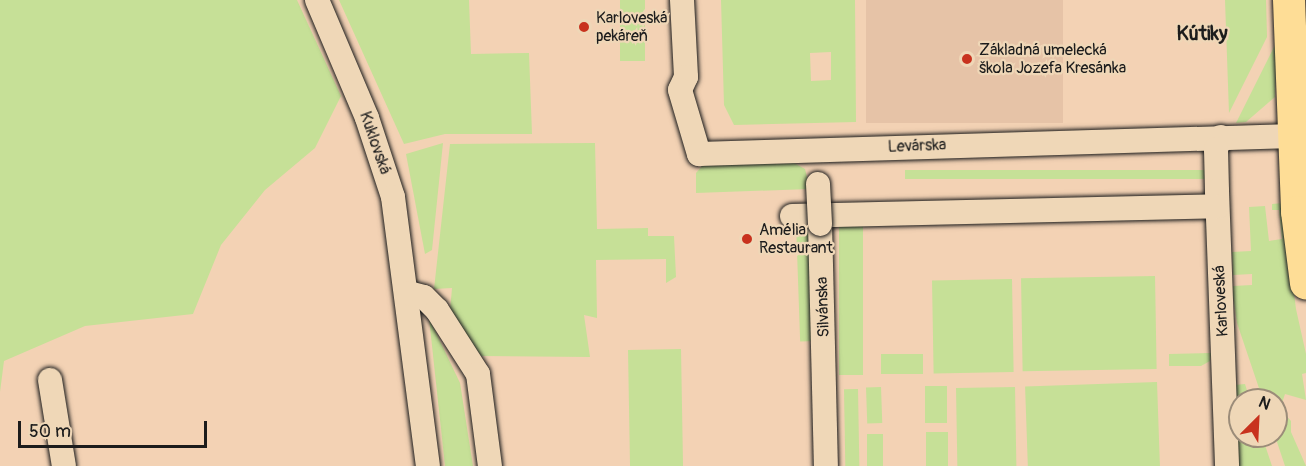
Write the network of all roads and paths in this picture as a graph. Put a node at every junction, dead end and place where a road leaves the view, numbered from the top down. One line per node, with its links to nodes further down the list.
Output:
1 (316, 0): 10 (street, Kuklovská)
2 (682, 0): 6 (street, Levárska)
3 (1289, 0): 4 (main road)
4 (1293, 136): 5 (street, Levárska); 9 (main road)
5 (1221, 137): 6 (street, Levárska); 7 (street, Karloveská)
6 (818, 149): 15 (street, Silvánska, bridge)
7 (1217, 206): 8 (street); 16 (street, Karloveská)
8 (792, 216)
9 (1306, 283)
10 (408, 293): 13 (street, Kuklovská); 14 (street)
11 (50, 380): 12 (street)
12 (64, 466)
13 (428, 466)
14 (490, 466)
15 (826, 466)
16 (1227, 466)

